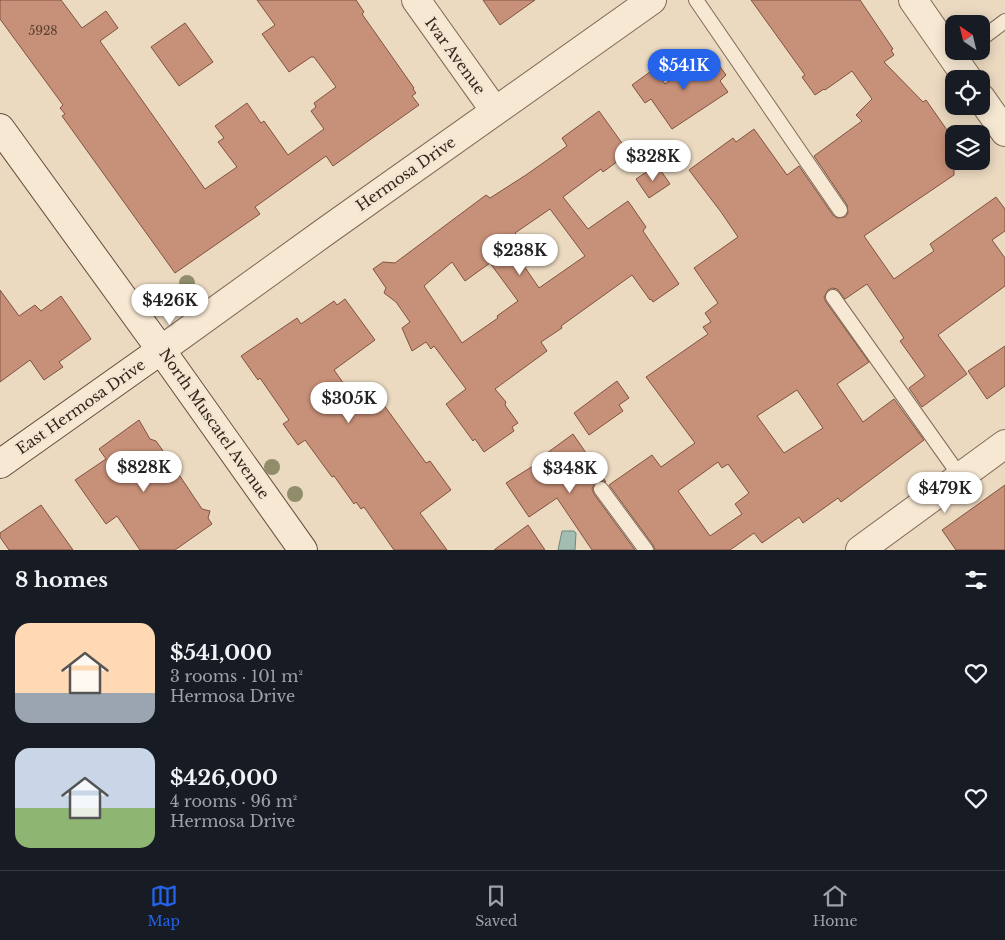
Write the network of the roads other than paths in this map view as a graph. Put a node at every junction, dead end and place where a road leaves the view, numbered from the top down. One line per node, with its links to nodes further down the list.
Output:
1 (416, 0): 8 (street, Ivar Avenue)
2 (652, 0): 8 (street, Hermosa Drive)
3 (696, 0): 12 (lane)
4 (913, 0): 7 (street)
5 (1005, 21): 6 (lane)
6 (990, 32)
7 (962, 63)
8 (495, 111): 14 (street, Hermosa Drive)
9 (990, 111): 11 (street)
10 (0, 128): 14 (street, North Muscatel Avenue)
11 (1005, 132)
12 (840, 210)
13 (833, 297): 17 (lane)
14 (161, 350): 16 (street, East Hermosa Drive); 19 (street, North Muscatel Avenue)
15 (1005, 444): 17 (street)
16 (0, 464)
17 (960, 476): 21 (street)
18 (601, 489): 20 (lane)
19 (303, 550)
20 (646, 550)
21 (860, 550)

